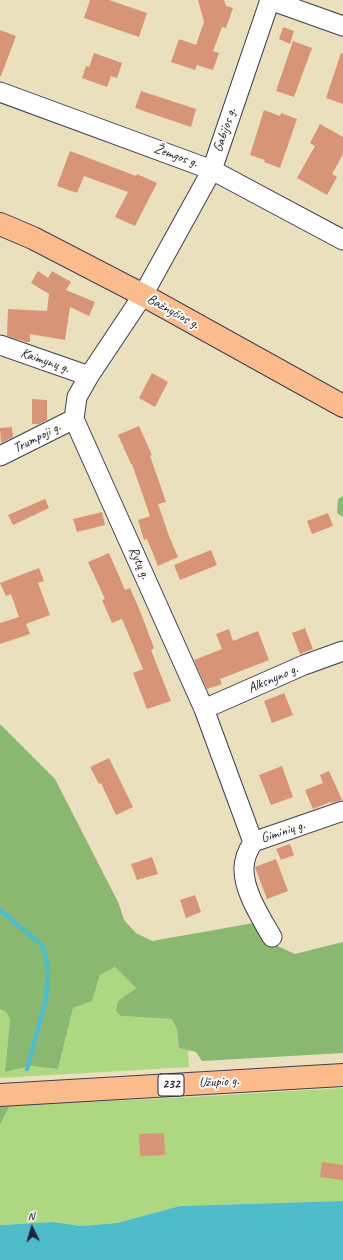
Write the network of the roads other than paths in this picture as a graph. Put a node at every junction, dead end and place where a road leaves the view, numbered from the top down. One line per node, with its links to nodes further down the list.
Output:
1 (270, 0): 2 (street); 4 (street, Gabijos g.)
2 (343, 26)
3 (0, 92): 4 (street, Žemgos g.)
4 (212, 170): 6 (street, Žemgos g.); 7 (street, Gabijos g.)
5 (0, 224): 7 (main road, Bažnyčios g.)
6 (343, 240)
7 (143, 296): 9 (street); 10 (main road, Bažnyčios g.)
8 (0, 345): 9 (street, Kaimynų g.)
9 (89, 376): 11 (street)
10 (343, 406)
11 (74, 419): 12 (street, Trumpoji g.); 14 (street, Rytų g.)
12 (0, 456)
13 (343, 651): 14 (street, Alksnyno g.)
14 (204, 708): 16 (street, Rytų g.)
15 (343, 811): 16 (street, Giminių g.)
16 (254, 842): 17 (street, Giminių g.)
17 (272, 937)
18 (343, 1075): 19 (main road, Užupio g. / 232)
19 (0, 1095)

